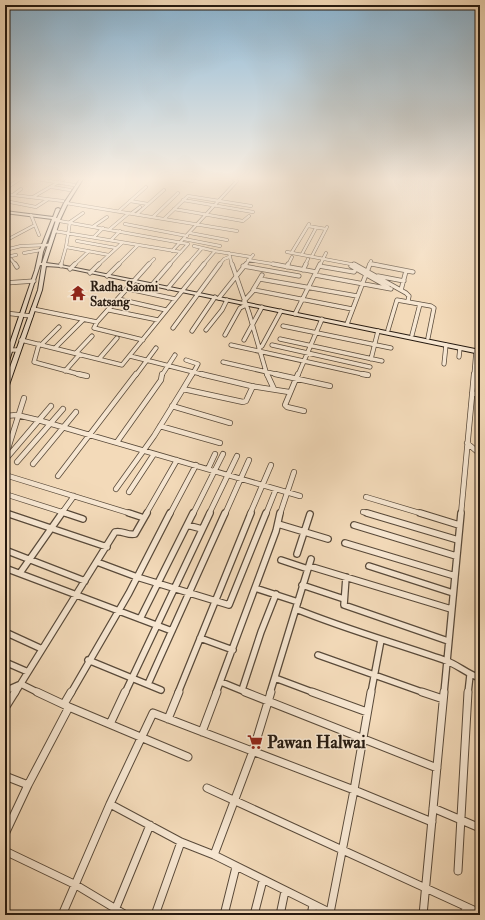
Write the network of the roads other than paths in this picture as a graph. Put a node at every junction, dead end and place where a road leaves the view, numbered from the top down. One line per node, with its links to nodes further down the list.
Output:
1 (34, 222): 10 (street)
2 (54, 222): 38 (main road)
3 (55, 222): 17 (main road)
4 (70, 222): 12 (street); 20 (street)
5 (100, 222): 12 (street)
6 (119, 222): 16 (street)
7 (181, 222): 11 (street)
8 (200, 222): 11 (street)
9 (125, 224): 13 (street)
10 (35, 225): 23 (street); 25 (street)
11 (198, 225): 18 (street); 22 (street)
12 (94, 226): 14 (street)
13 (142, 227): 21 (street); 22 (street)
14 (103, 228): 16 (street); 24 (street)
15 (316, 228): 48 (street); 52 (street); 55 (street)
16 (110, 229): 19 (street)
17 (54, 231): 20 (street); 33 (main road)
18 (237, 231)
19 (120, 232): 21 (street); 27 (street)
20 (69, 233): 24 (street); 37 (street)
21 (135, 234): 30 (street)
22 (188, 234): 26 (street); 28 (street)
23 (39, 235)
24 (94, 237): 27 (street)
25 (6, 239)
26 (184, 239): 32 (street); 36 (street)
27 (111, 240): 31 (street)
28 (227, 240)
29 (77, 241): 39 (street)
30 (171, 241): 32 (street); 41 (street)
31 (122, 242): 34 (street); 39 (street)
32 (180, 243): 45 (street); 46 (street)
33 (49, 245): 38 (street); 63 (main road)
34 (138, 246): 41 (street); 78 (street)
35 (194, 246): 40 (street)
36 (220, 246)
37 (66, 247): 44 (street); 64 (street)
38 (42, 248): 42 (street); 49 (street); 63 (main road)
39 (116, 248): 53 (street)
40 (202, 248): 43 (street); 87 (street)
41 (164, 249): 45 (street)
42 (5, 250)
43 (214, 250): 54 (street); 91 (street)
44 (89, 251): 53 (street); 69 (street)
45 (172, 251): 46 (street)
46 (181, 252): 85 (street)
47 (287, 252): 48 (street)
48 (292, 252): 52 (street)
49 (24, 253)
50 (326, 253): 59 (street)
51 (16, 254): 56 (street)
52 (302, 254): 55 (street)
53 (109, 255): 74 (street)
54 (229, 255): 57 (street); 79 (street); 93 (street)
55 (312, 256): 59 (street)
56 (6, 257): 67 (street)
57 (251, 257): 65 (street); 68 (street)
58 (292, 257): 68 (street)
59 (324, 258): 62 (street); 66 (street)
60 (154, 260): 81 (street)
61 (308, 260): 71 (street)
62 (349, 263): 70 (street); 75 (street)
63 (41, 264): 64 (main road); 80 (main road); 104 (main road)
64 (61, 266): 69 (main road)
65 (243, 266): 71 (street); 79 (street)
66 (319, 266): 70 (street); 76 (street)
67 (17, 267)
68 (287, 267): 71 (street)
69 (70, 269): 74 (main road)
70 (356, 269): 75 (street)
71 (303, 270): 76 (street)
72 (406, 271): 73 (street); 75 (street); 82 (street)
73 (413, 272)
74 (90, 273): 78 (main road)
75 (366, 273): 77 (street); 84 (street); 89 (street)
76 (316, 274): 84 (street); 86 (street)
77 (373, 275): 82 (street); 92 (street)
78 (106, 276): 81 (main road)
79 (235, 276): 96 (street); 101 (street)
80 (34, 281): 83 (street); 111 (main road)
81 (135, 281): 85 (main road); 88 (street)
82 (404, 281): 92 (street)
83 (5, 283)
84 (362, 284): 89 (street); 94 (street)
85 (152, 285): 87 (main road)
86 (309, 287): 90 (street); 94 (street); 99 (street)
87 (168, 288): 91 (main road)
88 (129, 289): 95 (street); 97 (street)
89 (391, 289): 92 (street)
90 (253, 290): 99 (street); 101 (street)
91 (182, 291): 93 (main road); 95 (street)
92 (402, 292): 100 (street)
93 (198, 294): 96 (main road); 121 (street)
94 (357, 296): 105 (street)
95 (175, 298): 107 (street)
96 (217, 298): 98 (main road); 124 (street)
97 (118, 299): 106 (street); 107 (street)
98 (227, 300): 101 (main road); 122 (street)
99 (302, 300): 105 (street); 110 (street)
100 (408, 301): 102 (street); 123 (street)
101 (245, 303): 103 (main road); 118 (street); 127 (street)
102 (420, 304): 128 (street); 131 (street)
103 (262, 307): 108 (main road); 118 (street)
104 (33, 309): 112 (main road); 114 (street)
105 (352, 309): 117 (street)
106 (109, 310): 115 (street); 116 (street)
107 (166, 310): 115 (street)
108 (281, 311): 110 (main road); 148 (street)
109 (5, 313): 111 (street)
110 (295, 314): 113 (main road)
111 (22, 316): 112 (street); 146 (main road)
112 (31, 316): 133 (main road)
113 (322, 319): 117 (main road); 126 (street)
114 (83, 320): 116 (street); 142 (street)
115 (158, 320): 134 (street)
116 (97, 322): 134 (street)
117 (347, 324): 125 (main road)
118 (252, 325): 135 (street); 148 (street)
119 (283, 326): 126 (street)
120 (59, 327): 136 (street)
121 (173, 328)
122 (206, 330)
123 (388, 330)
124 (192, 331)
125 (378, 331): 137 (street); 138 (main road)
126 (316, 333): 137 (street); 141 (street)
127 (225, 335)
128 (412, 335)
129 (92, 336): 150 (street)
130 (117, 338): 155 (street)
131 (428, 338)
132 (280, 339): 141 (street)
133 (21, 340): 136 (street); 147 (main road)
134 (143, 340): 153 (street)
135 (244, 340)
136 (40, 345): 142 (street); 166 (street)
137 (374, 345): 144 (street); 156 (street)
138 (446, 345): 145 (main road); 163 (street)
139 (231, 346): 148 (street)
140 (272, 346): 151 (street)
141 (311, 346): 151 (street); 156 (street)
142 (55, 348): 150 (street)
143 (156, 348): 158 (street)
144 (391, 348)
145 (460, 348): 149 (main road); 154 (street)
146 (8, 350): 147 (street); 162 (main road)
147 (17, 350): 175 (main road)
148 (260, 350): 159 (street); 168 (street)
149 (478, 352): 169 (street)
150 (78, 354): 155 (street); 166 (street)
151 (308, 354): 159 (street); 165 (street)
152 (176, 355): 164 (street)
153 (130, 356): 155 (street); 158 (street)
154 (459, 357)
155 (100, 359)
156 (371, 359): 160 (street)
157 (186, 360): 167 (street)
158 (147, 361): 164 (street); 194 (street)
159 (304, 361): 171 (street); 172 (street)
160 (382, 361)
161 (223, 362): 168 (street)
162 (5, 364)
163 (444, 364)
164 (168, 366): 167 (street); 195 (street)
165 (370, 367)
166 (65, 371): 170 (street)
167 (193, 372): 173 (street); 176 (street)
168 (267, 372): 172 (street); 177 (street)
169 (477, 372): 179 (street)
170 (87, 376)
171 (368, 376)
172 (296, 378): 174 (street); 178 (street)
173 (253, 386): 176 (street); 177 (street)
174 (330, 386)
175 (5, 388)
176 (183, 389): 183 (street)
177 (274, 389): 178 (street)
178 (289, 392): 185 (street)
179 (472, 393): 180 (street); 197 (street)
180 (480, 395)
181 (24, 398): 187 (street)
182 (51, 406): 189 (street)
183 (172, 406): 191 (street); 192 (street)
184 (63, 409): 190 (street)
185 (304, 411)
186 (76, 412): 193 (street)
187 (20, 415): 188 (street); 189 (street); 204 (street)
188 (5, 416)
189 (38, 420): 190 (street); 204 (street)
190 (50, 423): 193 (street); 207 (street)
191 (230, 423)
192 (160, 426): 196 (street); 198 (street)
193 (63, 427): 194 (street); 208 (street)
194 (90, 435): 195 (street); 216 (street)
195 (117, 442): 198 (street)
196 (220, 443)
197 (467, 443): 202 (street); 236 (street)
198 (143, 450): 199 (street); 220 (street)
199 (154, 454): 205 (street); 221 (street)
200 (215, 454): 211 (street)
201 (223, 454): 212 (street)
202 (480, 454)
203 (237, 456): 215 (street)
204 (5, 459)
205 (177, 460): 209 (street); 232 (street)
206 (249, 460): 217 (street)
207 (17, 462)
208 (33, 464)
209 (196, 465): 211 (street); 256 (street)
210 (271, 465): 218 (street)
211 (208, 469): 212 (street)
212 (215, 471): 215 (street); 234 (street)
213 (294, 472): 222 (street)
214 (5, 475): 224 (street)
215 (228, 475): 217 (street); 238 (street)
216 (58, 476)
217 (241, 479): 218 (street); 263 (street)
218 (263, 485): 219 (street); 268 (street)
219 (276, 489): 222 (street); 268 (street)
220 (116, 490)
221 (130, 492)
222 (288, 492): 225 (street); 233 (street)
223 (5, 494): 227 (street)
224 (74, 496): 227 (street); 232 (street)
225 (300, 496)
226 (366, 497): 236 (street)
227 (63, 512): 231 (street); 237 (street)
228 (363, 512): 241 (street)
229 (5, 513): 237 (street)
230 (310, 514): 239 (street)
231 (84, 518)
232 (144, 518): 243 (street)
233 (278, 524): 239 (street); 262 (street)
234 (187, 525): 238 (street); 259 (street)
235 (354, 525): 246 (street)
236 (459, 525): 241 (street)
237 (51, 528): 243 (street); 247 (street)
238 (202, 529): 261 (street)
239 (304, 531): 240 (street); 245 (street)
240 (328, 539)
241 (458, 540): 246 (street)
242 (345, 542): 255 (street)
243 (106, 547): 250 (street)
244 (5, 550): 247 (street)
245 (297, 554)
246 (456, 556): 255 (street)
247 (30, 559): 254 (street); 258 (street)
248 (311, 559): 253 (street)
249 (281, 560): 253 (street)
250 (97, 562): 256 (street); 258 (street)
251 (369, 566): 264 (street)
252 (5, 568): 254 (street)
253 (308, 568): 257 (street); 260 (street)
254 (20, 573): 266 (street)
255 (455, 576): 264 (street)
256 (137, 577): 259 (street); 272 (street)
257 (346, 577): 267 (street); 271 (street)
258 (85, 581): 266 (street)
259 (158, 582): 261 (street); 273 (street)
260 (302, 585): 267 (street); 269 (street)
261 (175, 588): 263 (street); 274 (street)
262 (255, 588): 265 (street); 281 (street)
263 (188, 593): 268 (street); 275 (street)
264 (453, 593): 271 (street)
265 (276, 594): 269 (street); 296 (street)
266 (76, 596): 272 (street); 280 (street)
267 (344, 599): 279 (street)
268 (214, 602): 277 (street)
269 (298, 602): 270 (street)
270 (296, 609): 278 (street); 290 (street)
271 (452, 609): 279 (street)
272 (118, 611): 273 (street); 283 (street)
273 (140, 619): 274 (street)
274 (156, 625): 275 (street); 289 (street)
275 (172, 631): 294 (street)
276 (5, 632): 280 (street)
277 (200, 638): 281 (street); 303 (street)
278 (381, 640): 284 (street); 287 (street)
279 (448, 641): 284 (street)
280 (42, 649): 286 (street)
281 (233, 650): 292 (street)
282 (318, 654): 287 (street)
283 (88, 660): 289 (street); 300 (street)
284 (447, 661): 288 (street); 298 (street)
285 (5, 662): 286 (street)
286 (28, 672): 293 (street)
287 (374, 674): 298 (street); 302 (street)
288 (470, 675): 291 (street); 318 (street)
289 (132, 677): 294 (street); 304 (street)
290 (275, 678): 299 (street); 302 (street)
291 (480, 678)
292 (221, 682): 296 (street); 305 (street)
293 (20, 684): 297 (street); 300 (street); 301 (street)
294 (148, 684): 295 (street)
295 (161, 690)
296 (242, 690): 299 (street)
297 (5, 691)
298 (443, 699): 310 (street)
299 (269, 702): 307 (street); 308 (street)
300 (66, 705): 304 (street); 312 (street)
301 (5, 708)
302 (367, 712): 307 (street)
303 (168, 719): 305 (street); 306 (street)
304 (110, 724): 306 (street)
305 (202, 732): 308 (street)
306 (141, 737): 309 (street); 316 (street)
307 (362, 738): 310 (street); 314 (street)
308 (253, 751): 314 (street); 315 (street)
309 (188, 757)
310 (436, 768): 317 (street)
311 (5, 776): 312 (street)
312 (28, 785): 322 (street)
313 (207, 788): 315 (street)
314 (354, 790): 319 (street); 324 (street)
315 (234, 800): 324 (street); 326 (street)
316 (110, 804): 320 (street); 330 (street)
317 (433, 808): 318 (street); 319 (street)
318 (461, 820): 321 (street); 328 (street)
319 (432, 822): 331 (street)
320 (150, 825): 323 (street); 335 (street)
321 (480, 828)
322 (5, 834)
323 (181, 842): 326 (street); 340 (street)
324 (342, 850): 331 (street); 337 (street)
325 (5, 851): 330 (street)
326 (214, 855): 327 (street)
327 (236, 867): 329 (street); 341 (street)
328 (458, 871)
329 (263, 880): 332 (street); 342 (street)
330 (76, 885): 335 (street); 338 (street)
331 (425, 889): 334 (street); 345 (street)
332 (286, 890): 333 (street); 343 (street)
333 (313, 905): 337 (street); 344 (street)
334 (463, 906): 336 (street); 346 (street)
335 (115, 912): 339 (street)
336 (480, 913)
337 (333, 914)
338 (62, 915)
339 (126, 915)
340 (155, 915)
341 (224, 915)
342 (254, 915)
343 (280, 915)
344 (311, 915)
345 (423, 915)
346 (468, 915)

